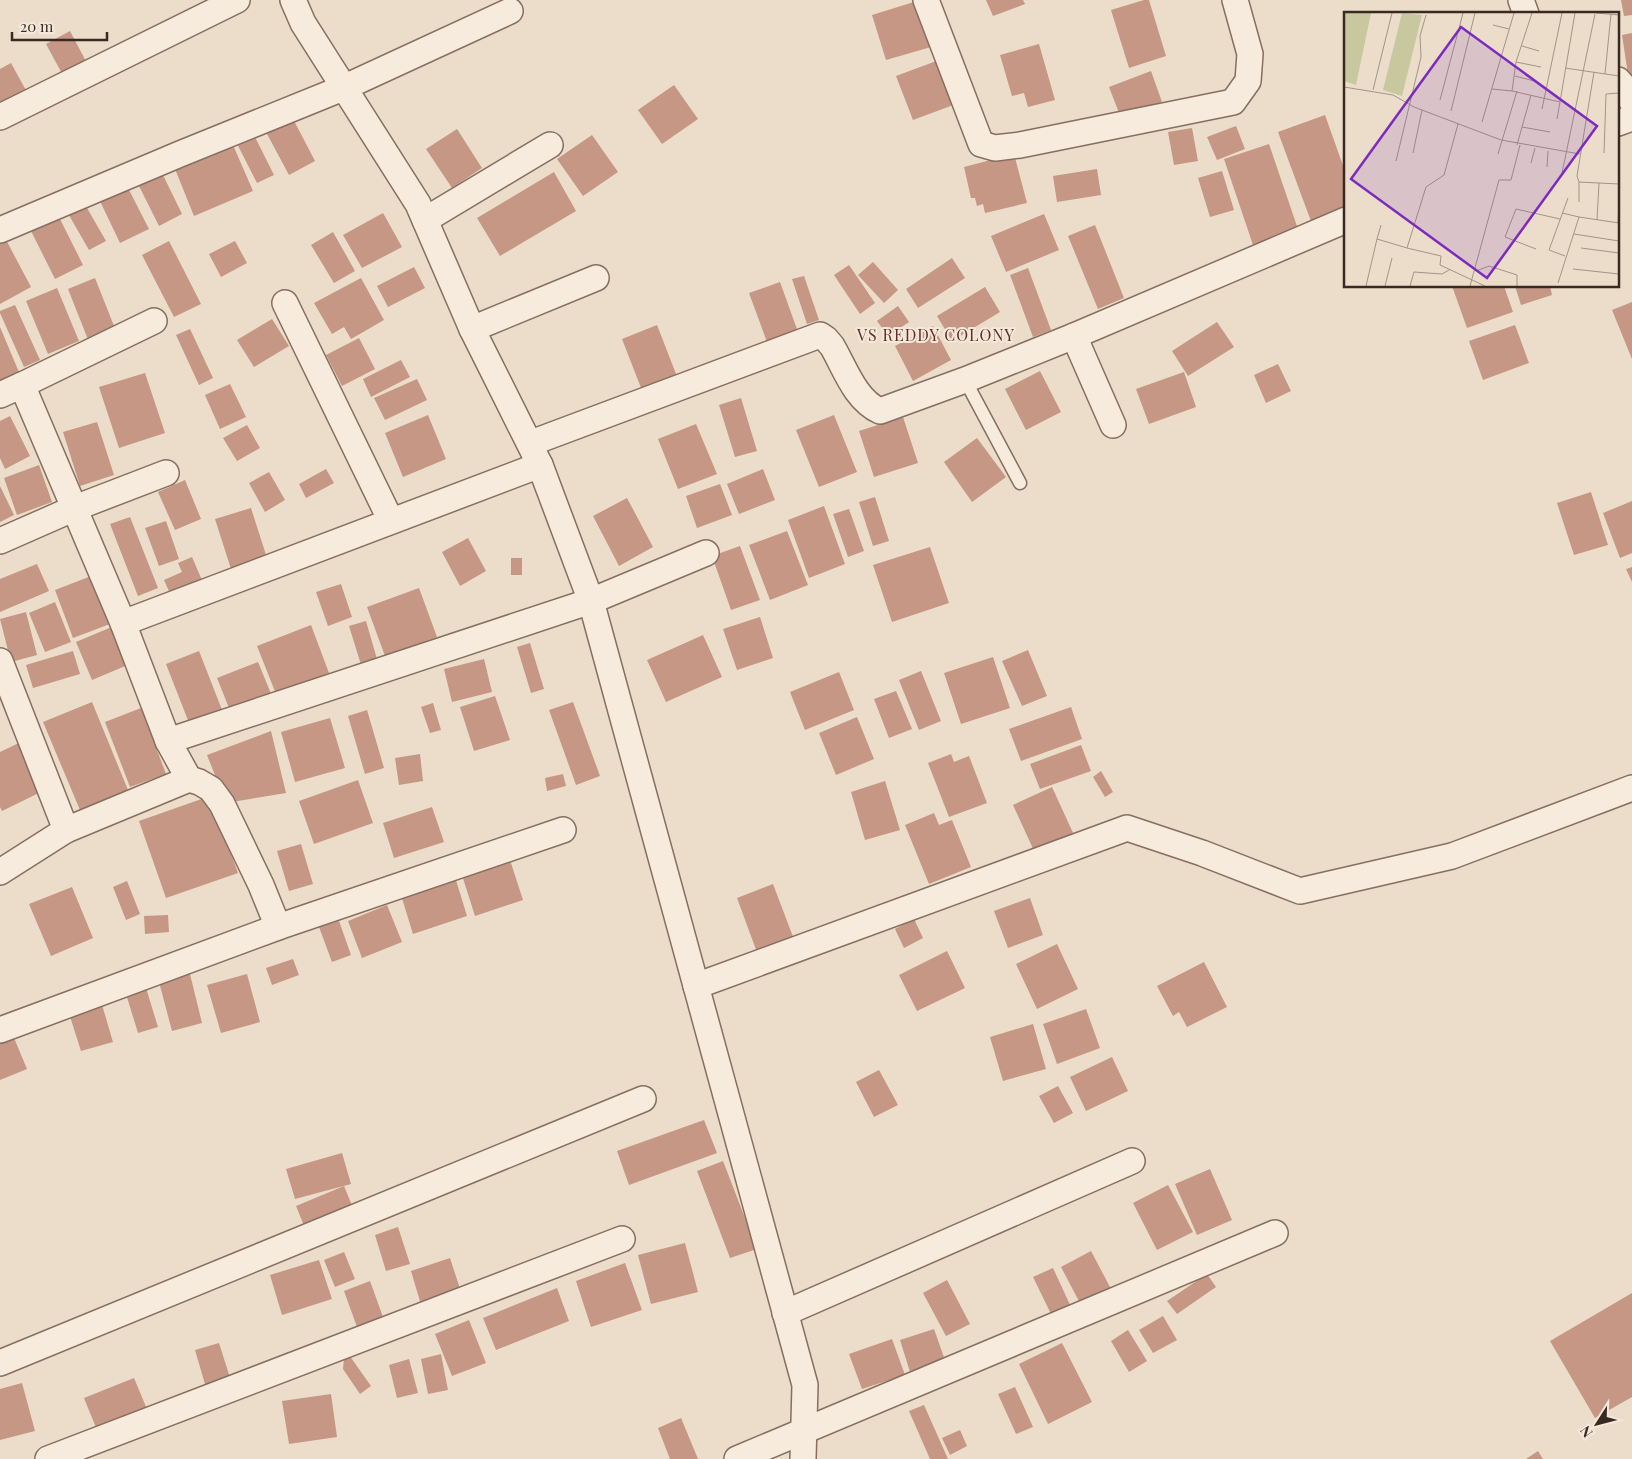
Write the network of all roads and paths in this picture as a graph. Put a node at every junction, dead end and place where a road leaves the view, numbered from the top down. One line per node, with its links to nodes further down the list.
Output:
1 (237, 0): 11 (street)
2 (293, 0): 9 (street)
3 (926, 0): 4 (street)
4 (1235, 0)
5 (1521, 0): 7 (street)
6 (510, 12): 9 (street)
7 (1525, 12)
8 (1620, 82): 10 (street)
9 (344, 88): 13 (street); 15 (street)
10 (1632, 102)
11 (0, 117)
12 (550, 145): 13 (street)
13 (425, 220): 19 (street)
14 (1344, 221): 20 (street)
15 (0, 230)
16 (596, 278): 19 (street)
17 (285, 303): 29 (street)
18 (154, 321): 22 (street)
19 (472, 329): 25 (street)
20 (1074, 336): 21 (street); 24 (street)
21 (965, 380): 25 (street); 27 (lane)
22 (22, 385): 23 (street); 28 (street)
23 (0, 395)
24 (1113, 425)
25 (535, 454): 29 (street); 32 (street)
26 (166, 473): 28 (street)
27 (1020, 483)
28 (75, 508): 30 (street); 33 (street)
29 (391, 521): 33 (street)
30 (0, 541)
31 (706, 553): 32 (street)
32 (591, 601): 35 (street); 42 (street)
33 (123, 623): 35 (street)
34 (0, 661): 38 (street)
35 (168, 741): 36 (street)
36 (189, 779): 38 (street); 41 (street)
37 (1632, 788): 42 (street)
38 (66, 830): 40 (street)
39 (563, 830): 41 (street)
40 (0, 872)
41 (278, 927): 43 (street)
42 (696, 986): 48 (street)
43 (0, 1030)
44 (643, 1099): 49 (street)
45 (1132, 1161): 48 (street)
46 (1275, 1233): 50 (street)
47 (622, 1240): 51 (street)
48 (785, 1313): 50 (street)
49 (0, 1363)
50 (803, 1433): 52 (street); 53 (street)
51 (48, 1459)
52 (737, 1459)
53 (803, 1459)

